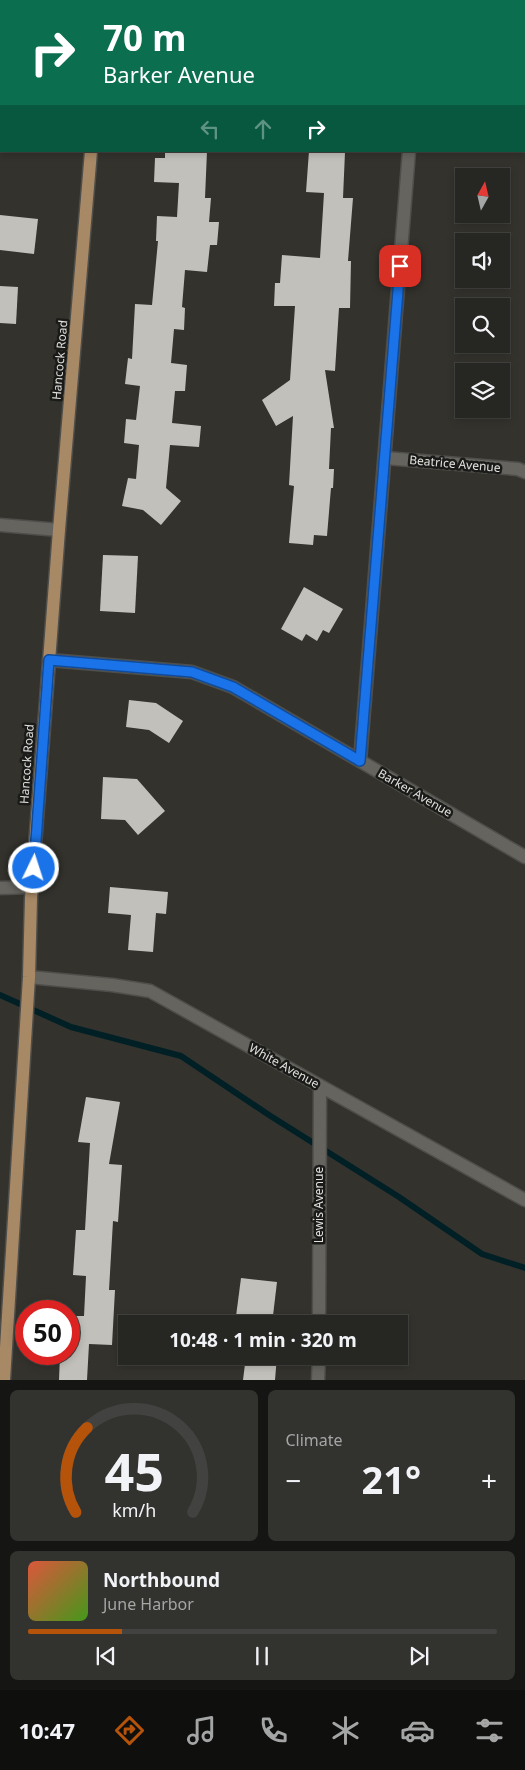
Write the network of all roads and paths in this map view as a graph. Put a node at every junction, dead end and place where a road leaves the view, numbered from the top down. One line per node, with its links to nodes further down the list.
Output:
1 (91, 152): 6 (main road, Hancock Road)
2 (409, 152): 3 (street)
3 (385, 458): 4 (street, Beatrice Avenue); 8 (street)
4 (525, 472)
5 (0, 525): 6 (street)
6 (59, 530): 7 (main road, Hancock Road)
7 (49, 660): 8 (street, Barker Avenue); 10 (main road, Hancock Road)
8 (360, 761): 9 (street, Barker Avenue)
9 (525, 857)
10 (32, 887): 11 (street); 12 (main road, Hancock Road)
11 (0, 888)
12 (29, 977): 13 (street, White Avenue); 17 (main road, Hancock Road)
13 (320, 1086): 14 (street, White Avenue); 15 (street, Lewis Avenue)
14 (525, 1200)
15 (319, 1315)
16 (318, 1365): 18 (street)
17 (4, 1380)
18 (318, 1380)

